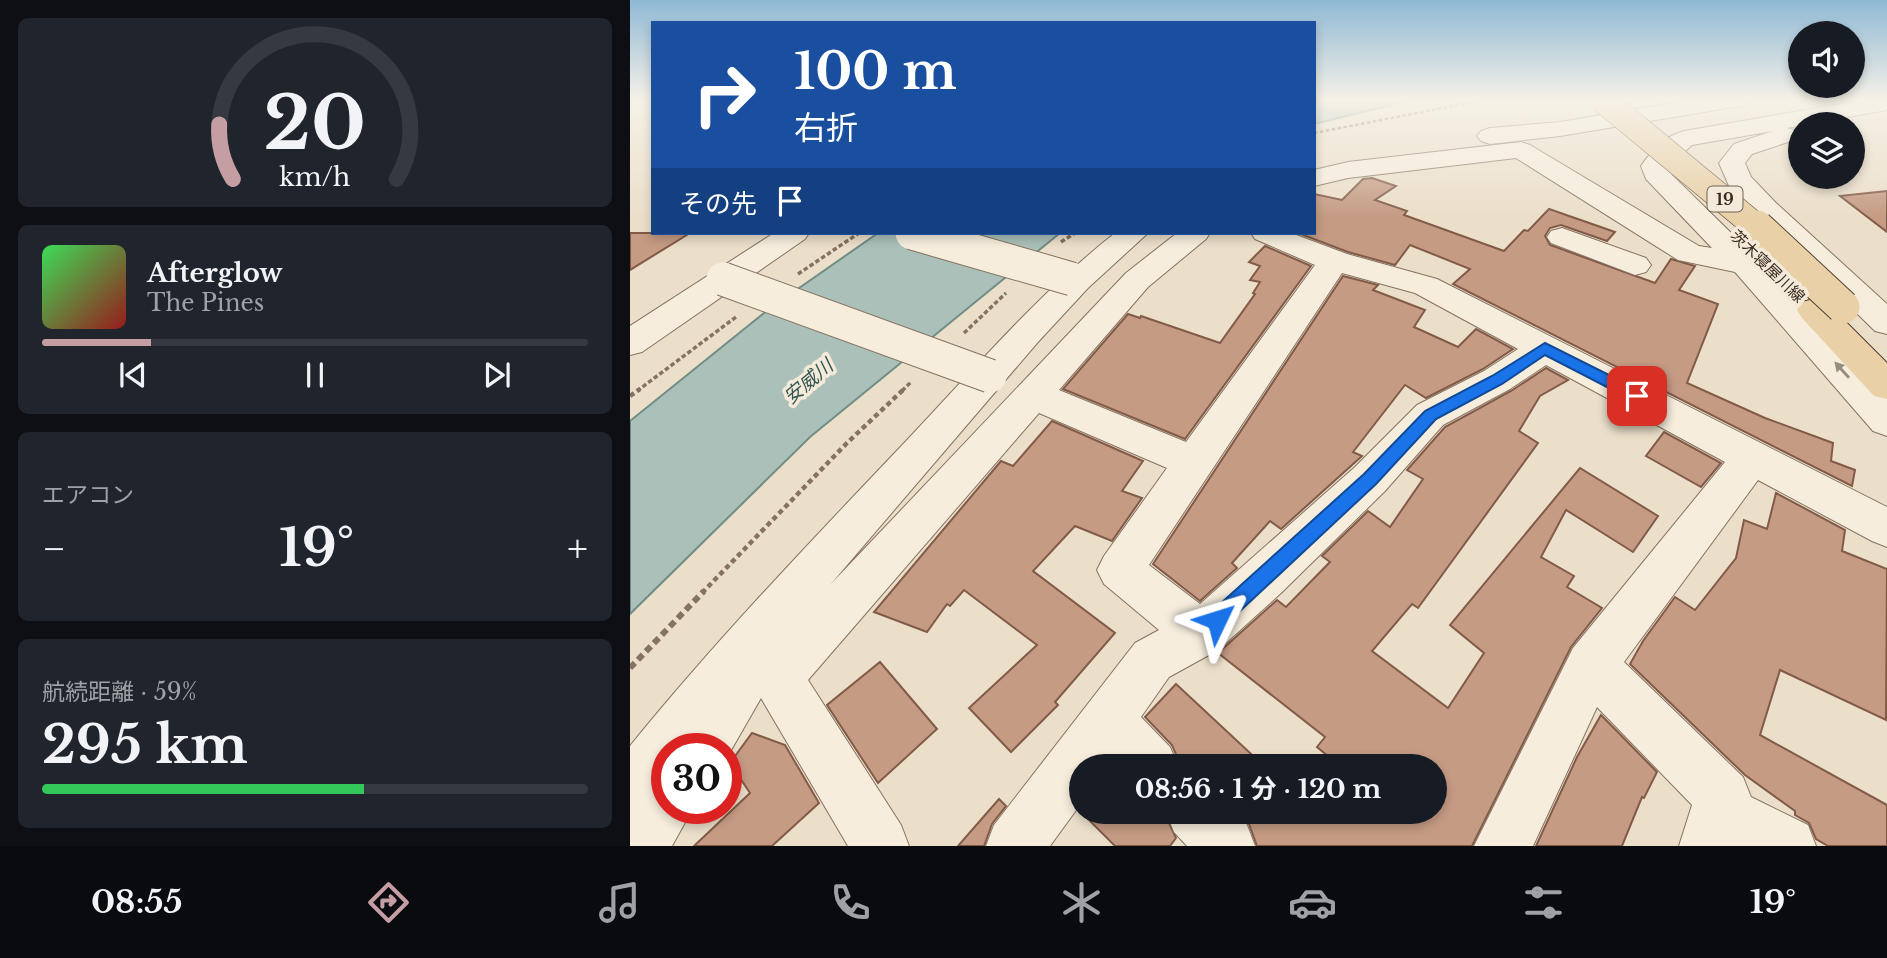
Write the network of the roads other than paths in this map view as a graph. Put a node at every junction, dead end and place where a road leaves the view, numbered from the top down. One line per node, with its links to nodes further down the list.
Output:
1 (1461, 138): 6 (street)
2 (1625, 138): 24 (main road, 茨木寝屋川線 / 19)
3 (1650, 138): 24 (main road, 茨木寝屋川線 / 19, bridge)
4 (1687, 138): 7 (street)
5 (1770, 138): 10 (street)
6 (1316, 155)
7 (1654, 166): 10 (street); 21 (street)
8 (1348, 170): 9 (street); 11 (street); 12 (street)
9 (1316, 178)
10 (1739, 180): 25 (street)
11 (1316, 201)
12 (1640, 222): 19 (street); 21 (street)
13 (791, 235): 23 (street)
14 (921, 235): 22 (street, bridge)
15 (1130, 235): 22 (street)
16 (1176, 235): 22 (street)
17 (1193, 235): 31 (street)
18 (1276, 235): 20 (street)
19 (1562, 237)
20 (1335, 260): 27 (street); 34 (street)
21 (1746, 265): 32 (street, one-way to 21)
22 (1074, 271): 29 (street); 31 (street)
23 (723, 279): 26 (street); 29 (street, bridge)
24 (1828, 308): 28 (main road, 茨木寝屋川線 / 19); 30 (main road, 茨木寝屋川線 / 19)
25 (1887, 323)
26 (630, 343)
27 (1545, 348): 33 (street); 37 (street)
28 (1887, 351)
29 (990, 376): 36 (street)
30 (1887, 386)
31 (1031, 398): 34 (street); 47 (street)
32 (1887, 421)
33 (1753, 456): 35 (street); 38 (street)
34 (1195, 463): 37 (street)
35 (1887, 528)
36 (808, 574): 40 (street); 42 (street)
37 (1201, 634): 39 (street)
38 (1591, 665): 45 (street); 50 (street)
39 (1107, 720): 41 (street); 48 (street)
40 (712, 733)
41 (1140, 754)
42 (630, 790)
43 (653, 824): 46 (street)
44 (1205, 824): 49 (street)
45 (1713, 828): 51 (street)
46 (638, 846)
47 (880, 846)
48 (1016, 846)
49 (1226, 846)
50 (1503, 846)
51 (1787, 846)

